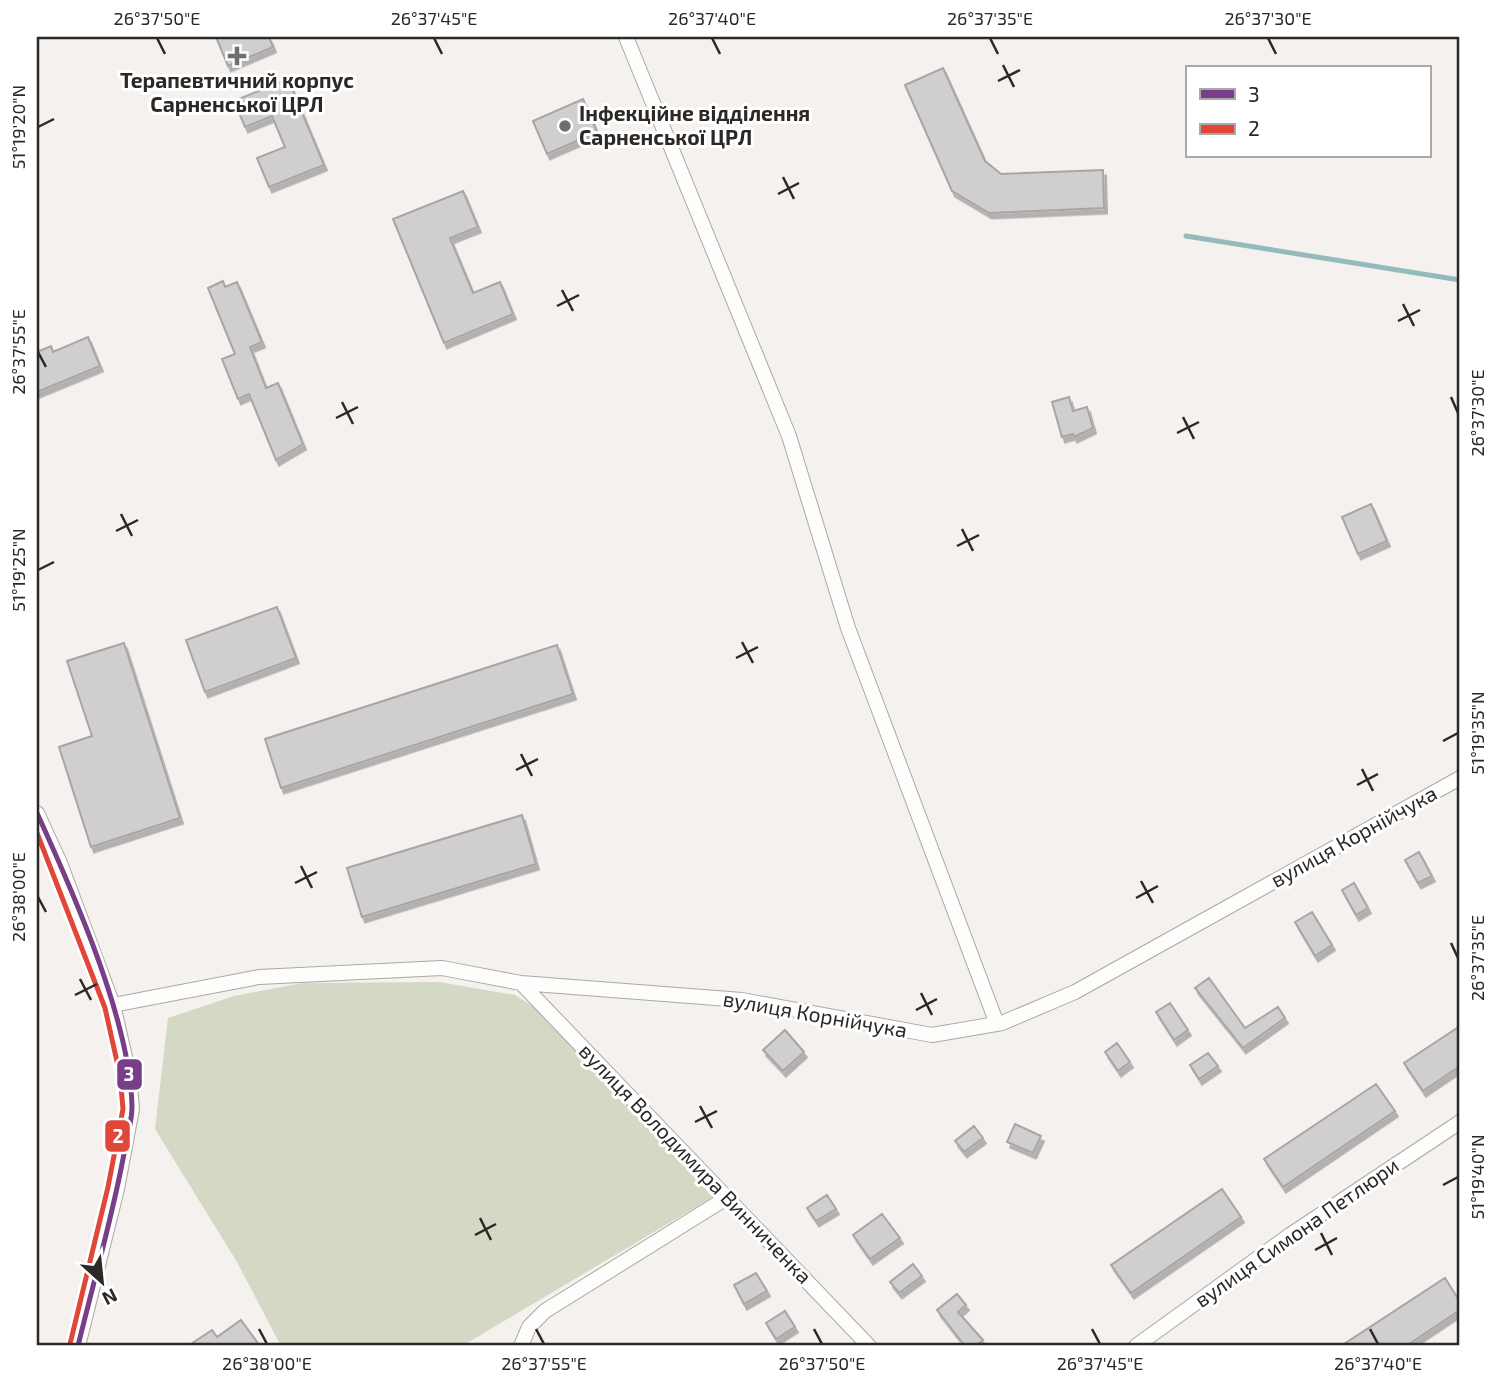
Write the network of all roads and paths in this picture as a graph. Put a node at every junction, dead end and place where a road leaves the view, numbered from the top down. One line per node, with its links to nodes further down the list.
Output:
1 (625, 37): 6 (street)
2 (1460, 778): 6 (street, вулиця Корнійчука)
3 (37, 813): 5 (street)
4 (521, 983): 5 (street, вулиця Корнійчука); 6 (street, вулиця Корнійчука); 8 (street, вулиця Володимира Винниченка)
5 (113, 1005): 9 (street)
6 (997, 1024)
7 (1460, 1122): 12 (street, вулиця Симона Петлюри)
8 (728, 1197): 10 (street); 11 (street, вулиця Володимира Винниченка)
9 (79, 1341)
10 (521, 1346)
11 (869, 1346)
12 (1136, 1346)

